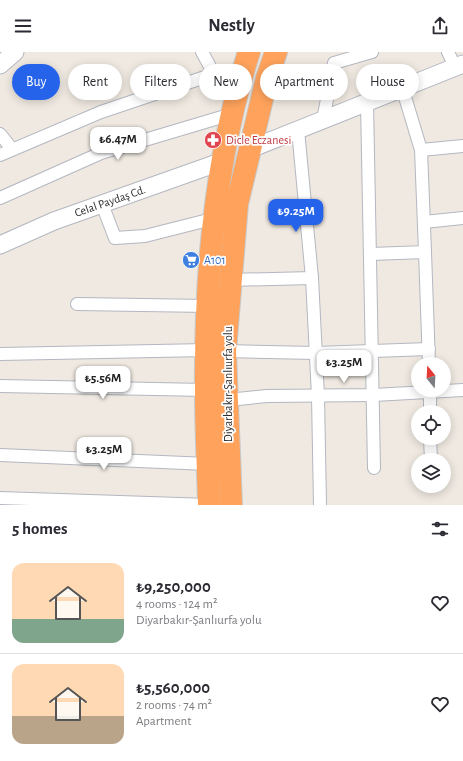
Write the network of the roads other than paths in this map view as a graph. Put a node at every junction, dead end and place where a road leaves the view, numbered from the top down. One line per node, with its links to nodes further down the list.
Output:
1 (15, 52): 10 (street)
2 (202, 52): 8 (street)
3 (276, 52): 22 (highway, Diyarbakır-Şanlıurfa yolu)
4 (372, 52): 5 (street)
5 (335, 58): 17 (street)
6 (247, 60): 9 (street); 16 (highway, Diyarbakır-Şanlıurfa yolu)
7 (455, 61): 12 (street)
8 (209, 64)
9 (238, 64)
10 (0, 65)
11 (199, 79): 21 (street)
12 (419, 79)
13 (372, 100): 15 (street)
14 (406, 100): 23 (street)
15 (367, 102): 17 (street); 33 (street)
16 (232, 114): 25 (highway, Diyarbakır-Şanlıurfa yolu); 26 (street)
17 (323, 120): 18 (street)
18 (298, 130): 22 (street); 34 (street)
19 (0, 134): 21 (street)
20 (463, 146): 23 (street)
21 (12, 149): 24 (street)
22 (250, 149): 35 (highway, Diyarbakır-Şanlıurfa yolu)
23 (421, 150): 30 (street)
24 (0, 155)
25 (222, 161): 27 (street, Celal Paydaş Cd.); 28 (highway, Diyarbakır-Şanlıurfa yolu)
26 (0, 198)
27 (102, 204): 28 (street); 31 (street, Celal Paydaş Cd.)
28 (216, 218): 37 (highway, Diyarbakır-Şanlıurfa yolu)
29 (463, 218): 30 (street)
30 (424, 222): 32 (street)
31 (0, 245)
32 (425, 252): 33 (street); 38 (street)
33 (370, 254): 40 (street)
34 (312, 278): 35 (street); 41 (street)
35 (230, 280): 39 (highway, Diyarbakır-Şanlıurfa yolu)
36 (77, 304): 37 (street)
37 (208, 306): 39 (highway, Diyarbakır-Şanlıurfa yolu)
38 (429, 349): 40 (street); 43 (street)
39 (216, 350): 41 (street); 42 (street); 45 (highway, Diyarbakır-Şanlıurfa yolu); 51 (highway, Diyarbakır-Şanlıurfa yolu)
40 (373, 350): 41 (street); 49 (street)
41 (316, 353): 50 (street)
42 (0, 354)
43 (430, 357)
44 (0, 386): 45 (street)
45 (206, 390): 53 (highway, Diyarbakır-Şanlıurfa yolu)
46 (451, 390): 47 (street)
47 (463, 390)
48 (411, 392): 49 (street)
49 (374, 395): 50 (street); 54 (street)
50 (318, 396): 51 (street); 60 (street)
51 (228, 400): 59 (highway, Diyarbakır-Şanlıurfa yolu)
52 (0, 454): 53 (street)
53 (208, 464): 58 (highway, Diyarbakır-Şanlıurfa yolu)
54 (374, 468)
55 (0, 498): 56 (street)
56 (76, 503): 57 (street)
57 (135, 504): 58 (street)
58 (209, 505)
59 (231, 505)
60 (320, 505)

